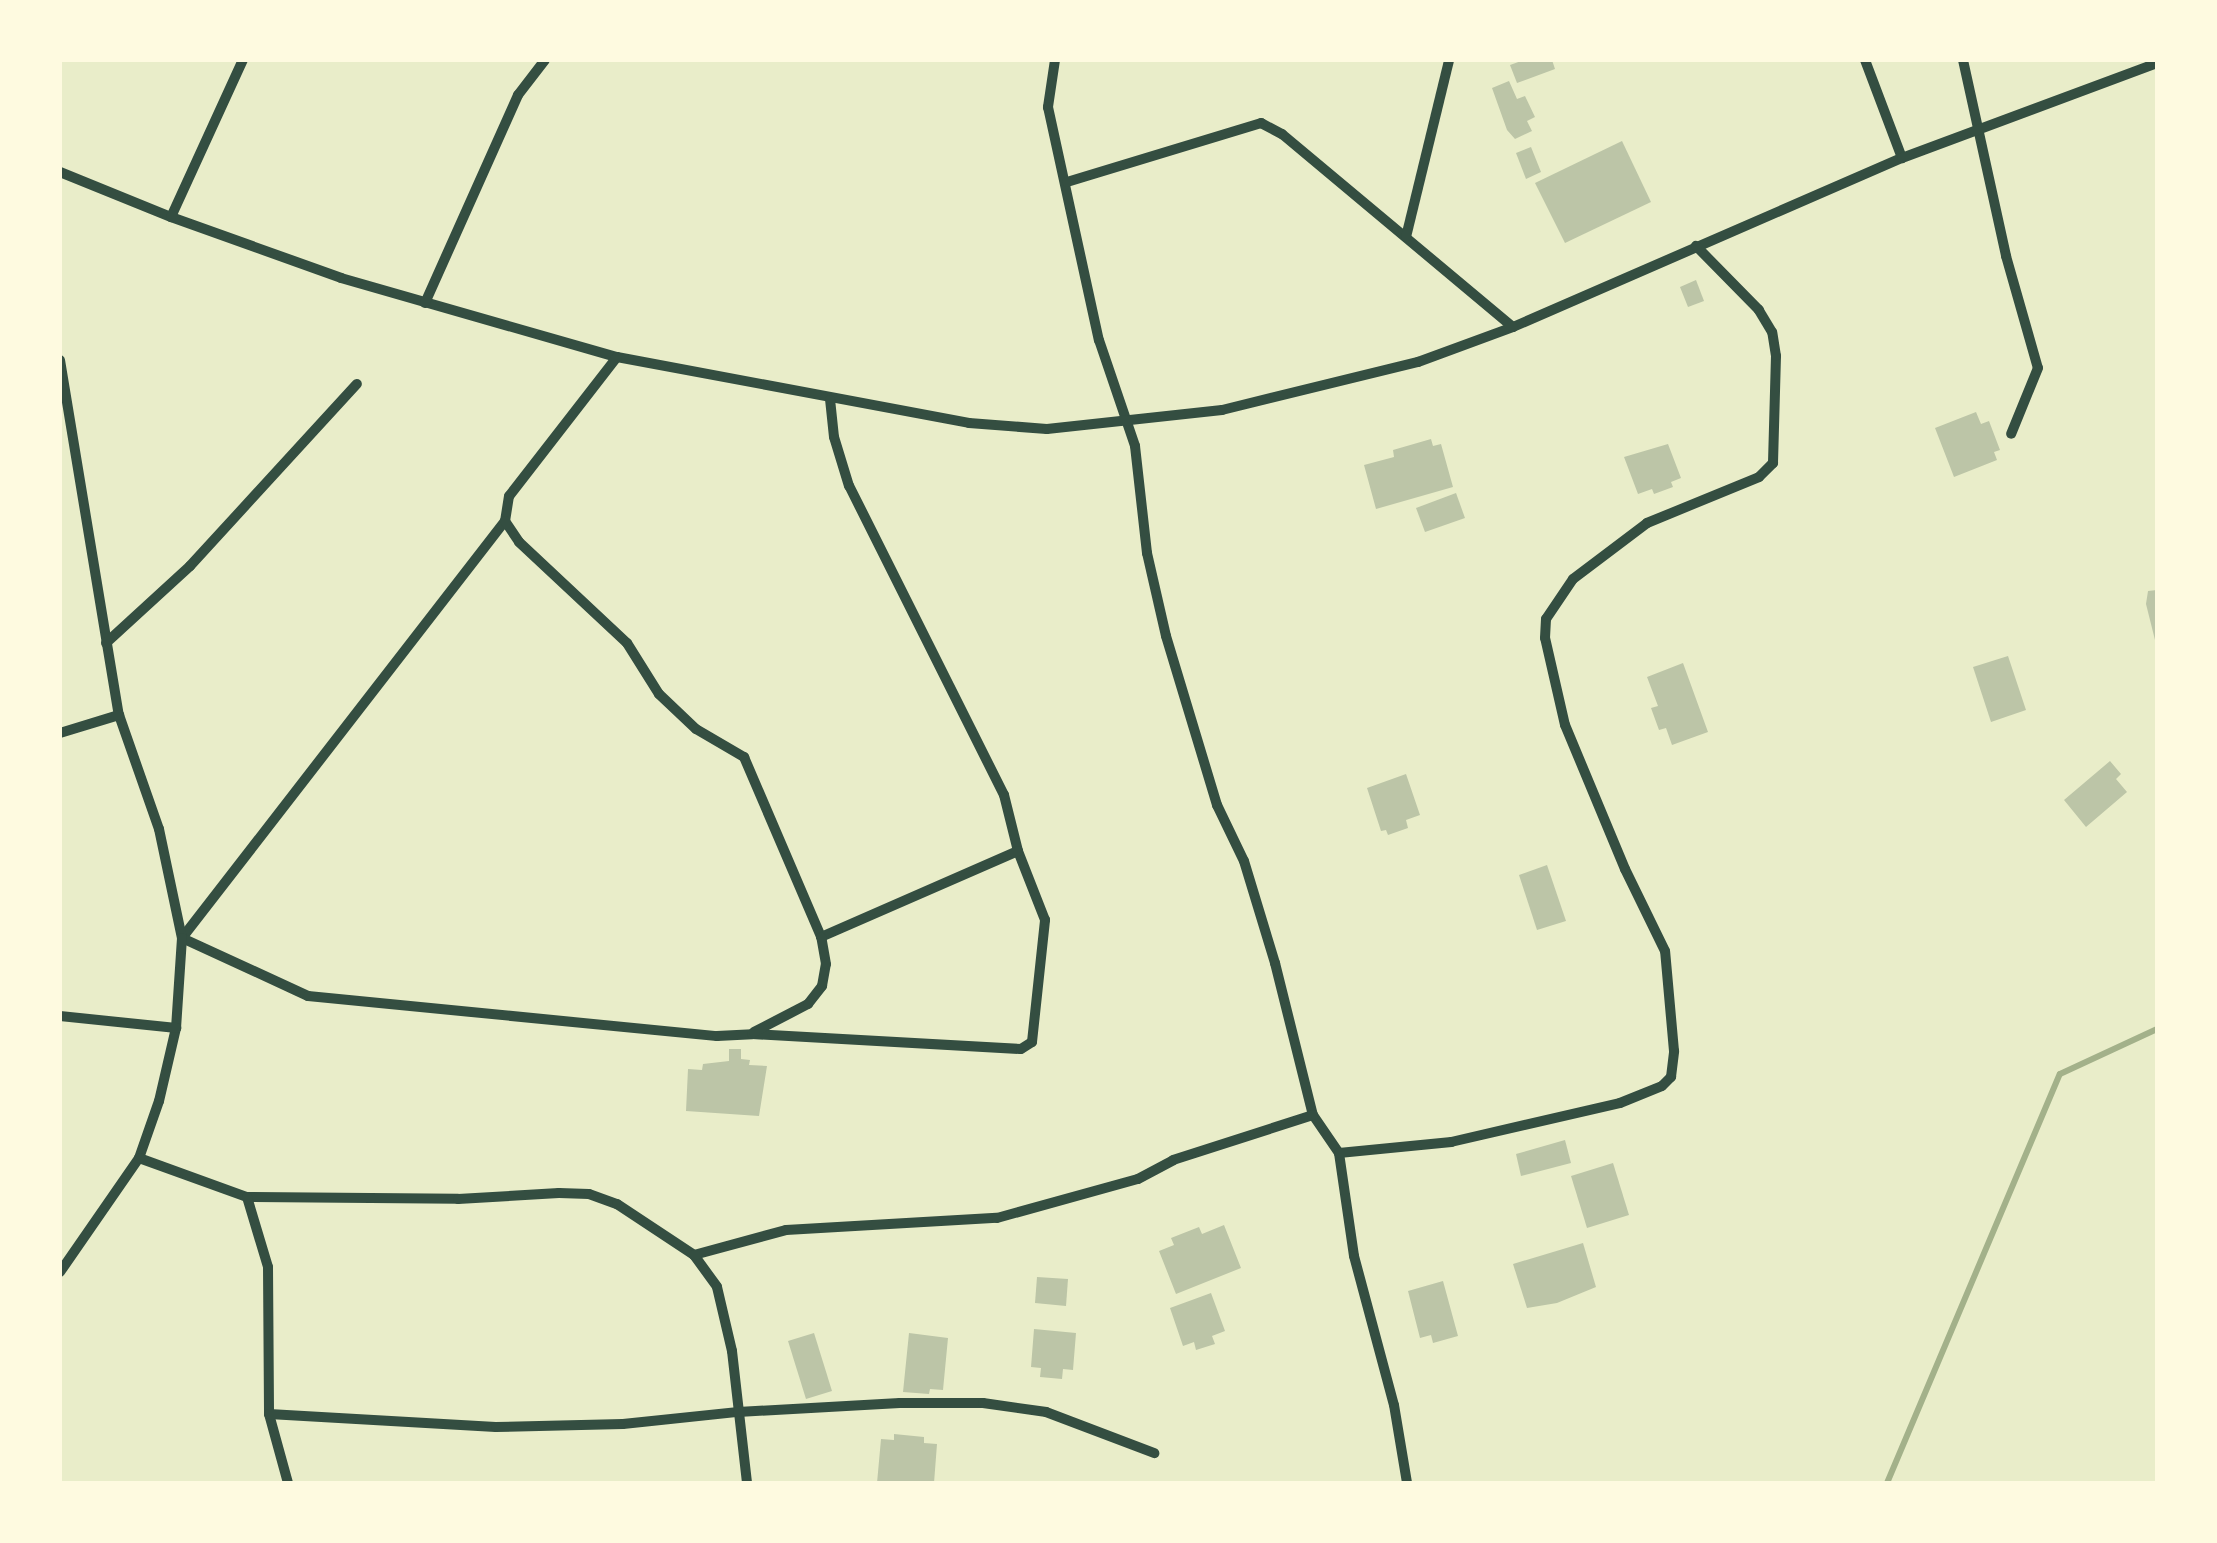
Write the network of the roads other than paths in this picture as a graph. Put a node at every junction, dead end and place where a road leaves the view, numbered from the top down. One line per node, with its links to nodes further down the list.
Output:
1 (243, 60): 12 (street)
2 (545, 60): 15 (street)
3 (1055, 60): 11 (street)
4 (1448, 60): 13 (street)
5 (1864, 60): 9 (street)
6 (1963, 60): 8 (street)
7 (2157, 63): 8 (street)
8 (1975, 130): 9 (street); 22 (street)
9 (1902, 158): 14 (street)
10 (60, 172): 12 (street)
11 (1066, 182): 13 (street); 21 (street)
12 (171, 217): 15 (street)
13 (1406, 237): 16 (street)
14 (1696, 246): 16 (street); 34 (street)
15 (425, 303): 17 (street)
16 (1512, 328): 21 (street)
17 (617, 358): 20 (street); 23 (street)
18 (60, 360): 24 (street)
19 (356, 384): 24 (street)
20 (830, 400): 21 (street); 27 (street)
21 (1125, 424): 33 (street)
22 (2012, 434)
23 (505, 521): 28 (street); 29 (street)
24 (106, 643): 25 (street)
25 (119, 715): 26 (street); 29 (street)
26 (60, 733)
27 (1018, 851): 28 (street); 32 (street)
28 (821, 936): 32 (street)
29 (182, 938): 31 (street); 32 (street)
30 (60, 1016): 31 (street)
31 (176, 1028): 35 (street)
32 (752, 1034)
33 (1313, 1115): 34 (street); 37 (street)
34 (1339, 1153): 44 (street)
35 (139, 1158): 36 (street); 38 (street)
36 (247, 1197): 37 (street); 40 (street)
37 (694, 1255): 39 (street)
38 (60, 1272)
39 (738, 1412): 40 (street); 41 (street); 43 (street)
40 (269, 1414): 42 (street)
41 (1154, 1454)
42 (288, 1483)
43 (747, 1483)
44 (1407, 1483)

